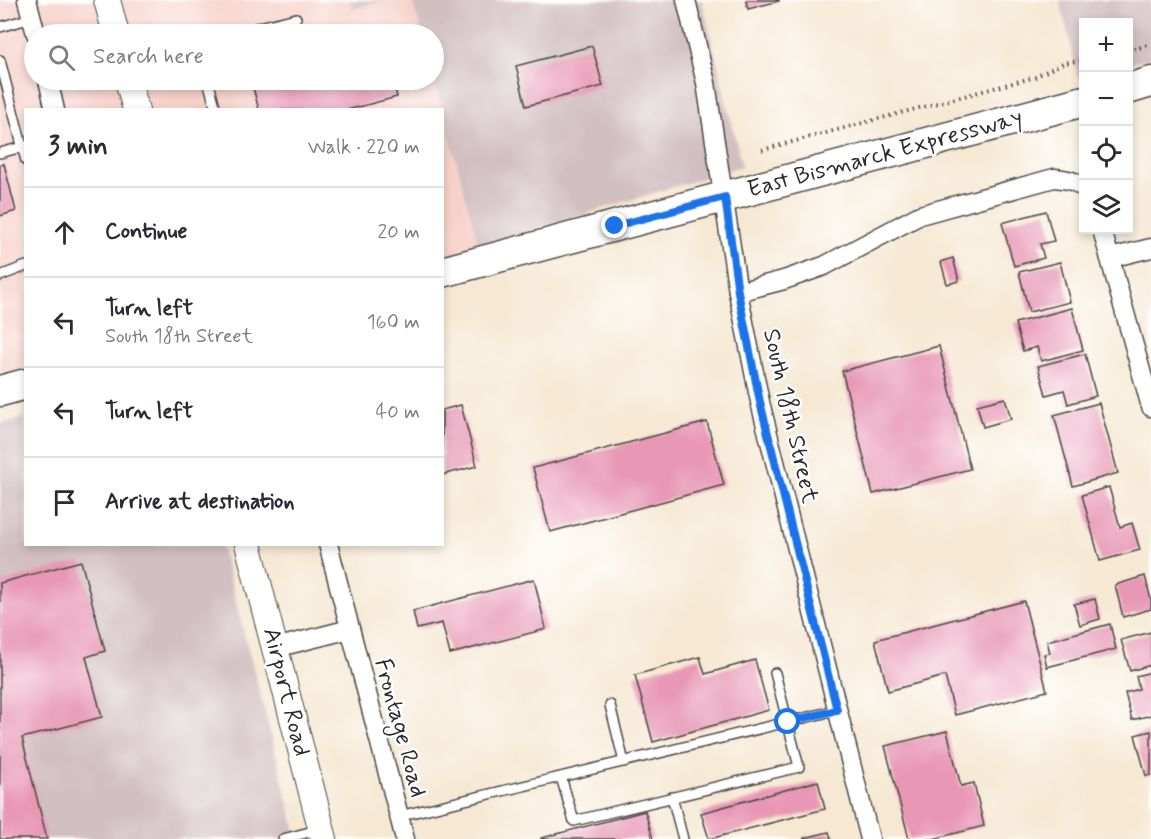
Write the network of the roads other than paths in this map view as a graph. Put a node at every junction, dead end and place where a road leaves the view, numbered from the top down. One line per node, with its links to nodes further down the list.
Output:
1 (107, 0): 5 (main road)
2 (686, 0): 21 (street, South 18th Street)
3 (31, 17): 7 (lane)
4 (296, 18): 6 (lane)
5 (113, 24)
6 (272, 24)
7 (0, 27)
8 (0, 60): 18 (lane)
9 (1151, 82): 10 (main road)
10 (1133, 87)
11 (50, 90): 15 (street)
12 (131, 90): 16 (main road)
13 (211, 90): 17 (lane)
14 (1079, 102): 21 (main road, East Bismarck Expressway)
15 (55, 108)
16 (135, 108)
17 (215, 108)
18 (24, 147): 19 (lane)
19 (0, 153)
20 (1079, 184): 28 (street)
21 (725, 197): 26 (main road, East Bismarck Expressway); 28 (street, South 18th Street)
22 (1103, 234): 24 (street)
23 (1151, 248): 24 (street)
24 (1110, 258): 31 (street)
25 (24, 267): 27 (lane)
26 (444, 271)
27 (0, 276)
28 (738, 292): 38 (street, South 18th Street)
29 (24, 385): 30 (main road)
30 (0, 391)
31 (1151, 407)
32 (249, 546): 35 (main road, Airport Road)
33 (329, 546): 34 (street, Frontage Road)
34 (350, 628): 35 (street); 43 (street, Frontage Road)
35 (275, 648): 44 (main road, Airport Road)
36 (775, 673): 39 (lane)
37 (609, 705): 40 (lane)
38 (837, 710): 39 (lane); 48 (street, South 18th Street)
39 (788, 722): 40 (lane); 42 (lane)
40 (624, 762): 41 (lane)
41 (561, 777): 42 (lane); 43 (lane)
42 (672, 798): 47 (lane)
43 (399, 816): 46 (street, Frontage Road)
44 (323, 834): 45 (lane)
45 (283, 839)
46 (405, 839)
47 (683, 839)
48 (870, 839)

